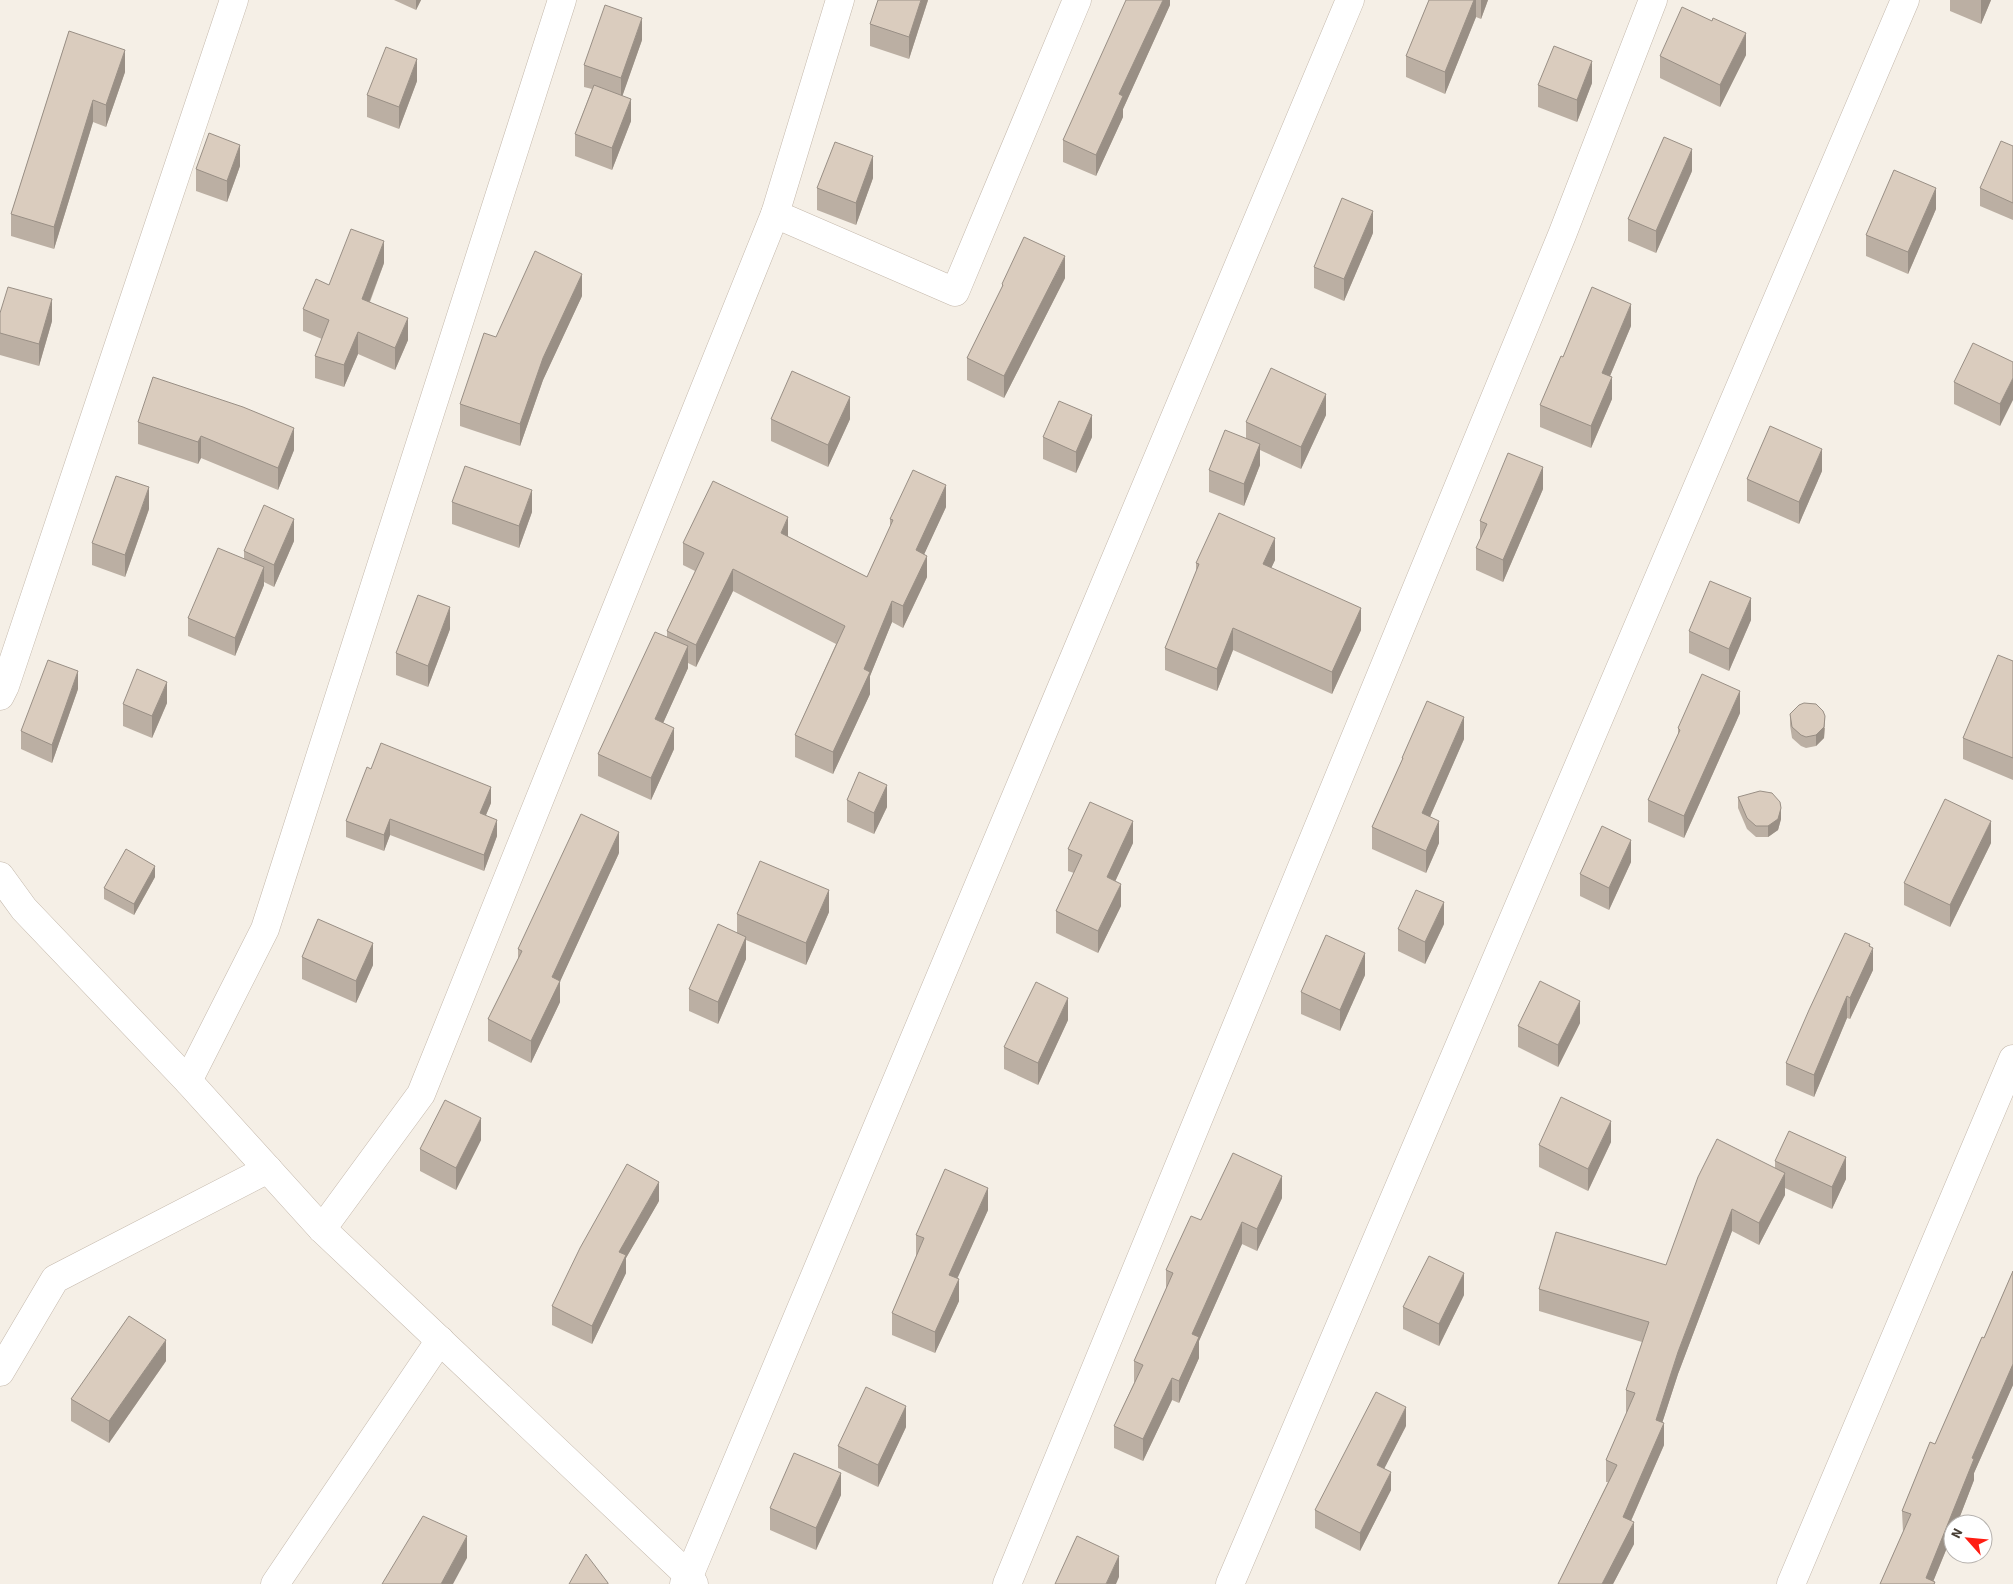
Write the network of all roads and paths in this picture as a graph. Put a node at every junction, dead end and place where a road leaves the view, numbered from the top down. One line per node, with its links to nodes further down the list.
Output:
1 (234, 0): 9 (street)
2 (562, 0): 12 (street)
3 (840, 0): 8 (street)
4 (1077, 0): 8 (street)
5 (1350, 0): 17 (street)
6 (1653, 0): 19 (street)
7 (1905, 0): 20 (street)
8 (775, 214): 14 (street)
9 (0, 696)
10 (0, 876): 12 (street)
11 (2013, 1060): 21 (street)
12 (188, 1081): 13 (street)
13 (268, 1169): 14 (street); 16 (street)
14 (322, 1228): 15 (street)
15 (440, 1340): 17 (street); 18 (street)
16 (0, 1372)
17 (689, 1581)
18 (275, 1584)
19 (1007, 1584)
20 (1230, 1584)
21 (1791, 1584)

